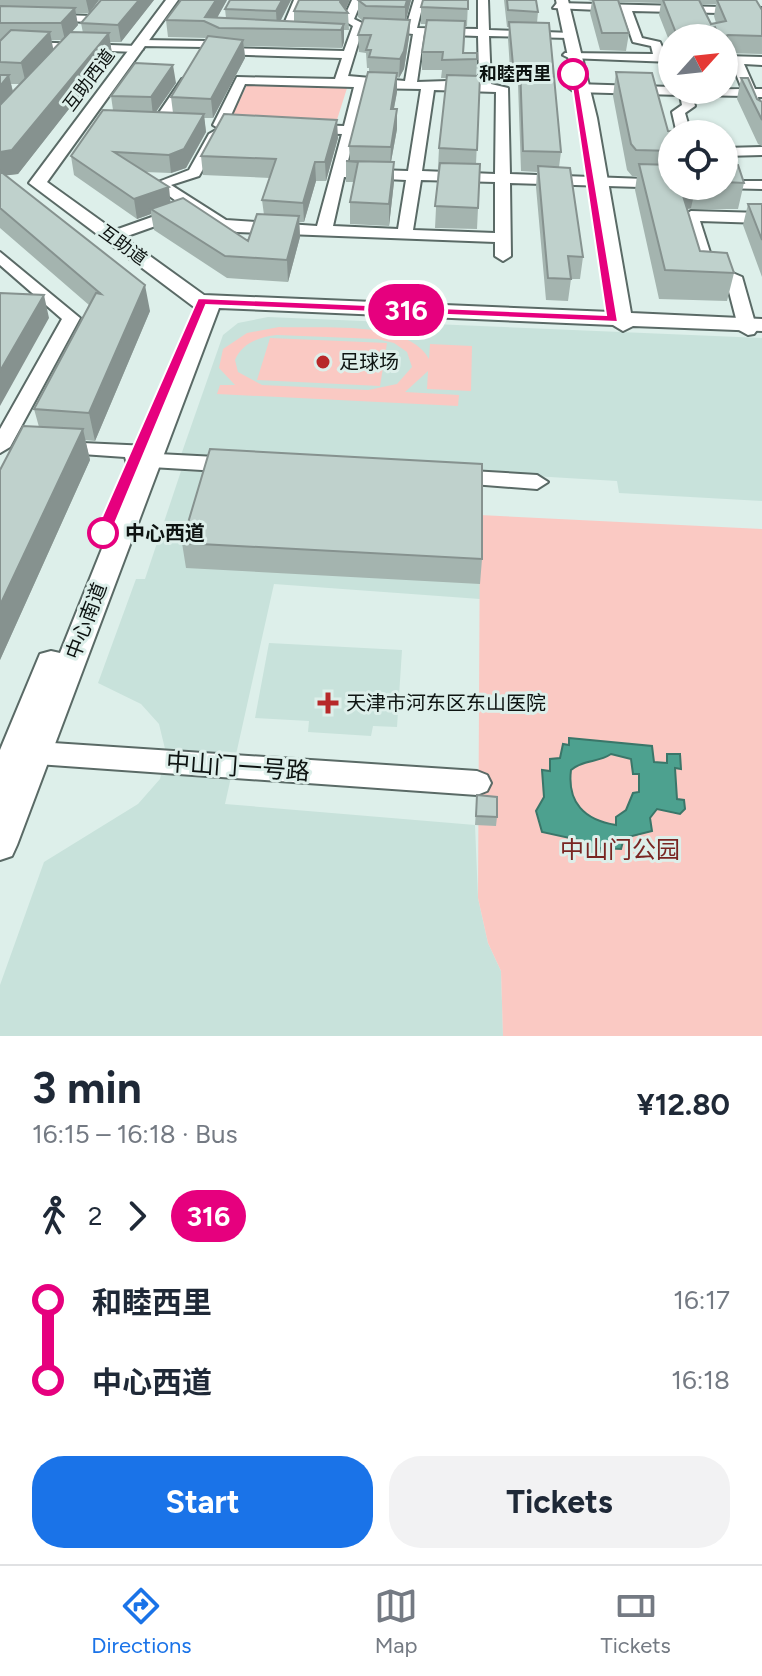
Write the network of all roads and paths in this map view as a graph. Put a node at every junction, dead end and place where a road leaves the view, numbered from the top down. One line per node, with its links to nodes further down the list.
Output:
1 (54, 0): 16 (street)
2 (172, 0): 25 (street, 互助西道)
3 (299, 0): 19 (street)
4 (357, 0): 15 (street)
5 (419, 0): 13 (street)
6 (483, 0): 18 (street)
7 (559, 3): 8 (street); 22 (street)
8 (626, 8): 9 (street); 26 (street)
9 (702, 10): 10 (street); 12 (street)
10 (762, 11)
11 (0, 16): 16 (street)
12 (708, 24)
13 (415, 31): 15 (street); 18 (street); 35 (street)
14 (214, 32): 23 (street)
15 (356, 32): 21 (street); 27 (street)
16 (20, 33): 24 (street); 24 (street); 29 (street)
17 (269, 33): 19 (street)
18 (484, 33): 22 (street); 35 (street)
19 (283, 34): 20 (street)
20 (297, 34)
21 (340, 35)
22 (566, 35): 28 (street)
23 (206, 44): 25 (street); 27 (street)
24 (70, 46): 25 (street); 30 (street)
25 (139, 46): 54 (street, 互助西道)
26 (658, 47)
27 (348, 55): 35 (street)
28 (572, 56): 31 (street); 39 (street)
29 (0, 57)
30 (60, 57)
31 (658, 58)
32 (738, 60): 33 (street)
33 (762, 61)
34 (738, 70): 41 (street)
35 (411, 81)
36 (186, 82): 45 (street)
37 (361, 83): 38 (street); 45 (street); 48 (street)
38 (428, 86): 52 (street); 53 (street)
39 (579, 88): 40 (street); 55 (street)
40 (658, 90)
41 (756, 93): 44 (street)
42 (688, 104): 43 (street)
43 (680, 120)
44 (762, 120)
45 (205, 125): 46 (street); 59 (street)
46 (249, 126)
47 (293, 128): 48 (street)
48 (351, 130): 51 (street)
49 (738, 154): 50 (street)
50 (758, 156)
51 (339, 173): 52 (street); 61 (street)
52 (416, 176): 53 (street); 62 (street)
53 (502, 179): 55 (street); 64 (street)
54 (32, 182): 63 (street, 互助道)
55 (596, 182): 56 (street); 68 (street)
56 (658, 184)
57 (738, 185): 58 (street)
58 (762, 185)
59 (194, 207): 61 (street); 63 (street)
60 (762, 218): 69 (street)
61 (324, 230): 62 (street)
62 (405, 234): 64 (street)
63 (110, 237): 67 (street, 互助道)
64 (502, 238): 65 (street)
65 (503, 256)
66 (0, 257): 70 (street)
67 (205, 304): 68 (street); 71 (street, 中心南道)
68 (618, 322): 69 (street)
69 (755, 328)
70 (0, 446): 71 (street)
71 (142, 455): 72 (street); 75 (street, 中心南道)
72 (257, 466)
73 (428, 476): 74 (street)
74 (537, 482)
75 (17, 752): 76 (street, 中山门一号路); 77 (street, 中心南道); 78 (street, 中心南道)
76 (477, 783)
77 (0, 791)
78 (0, 845)

